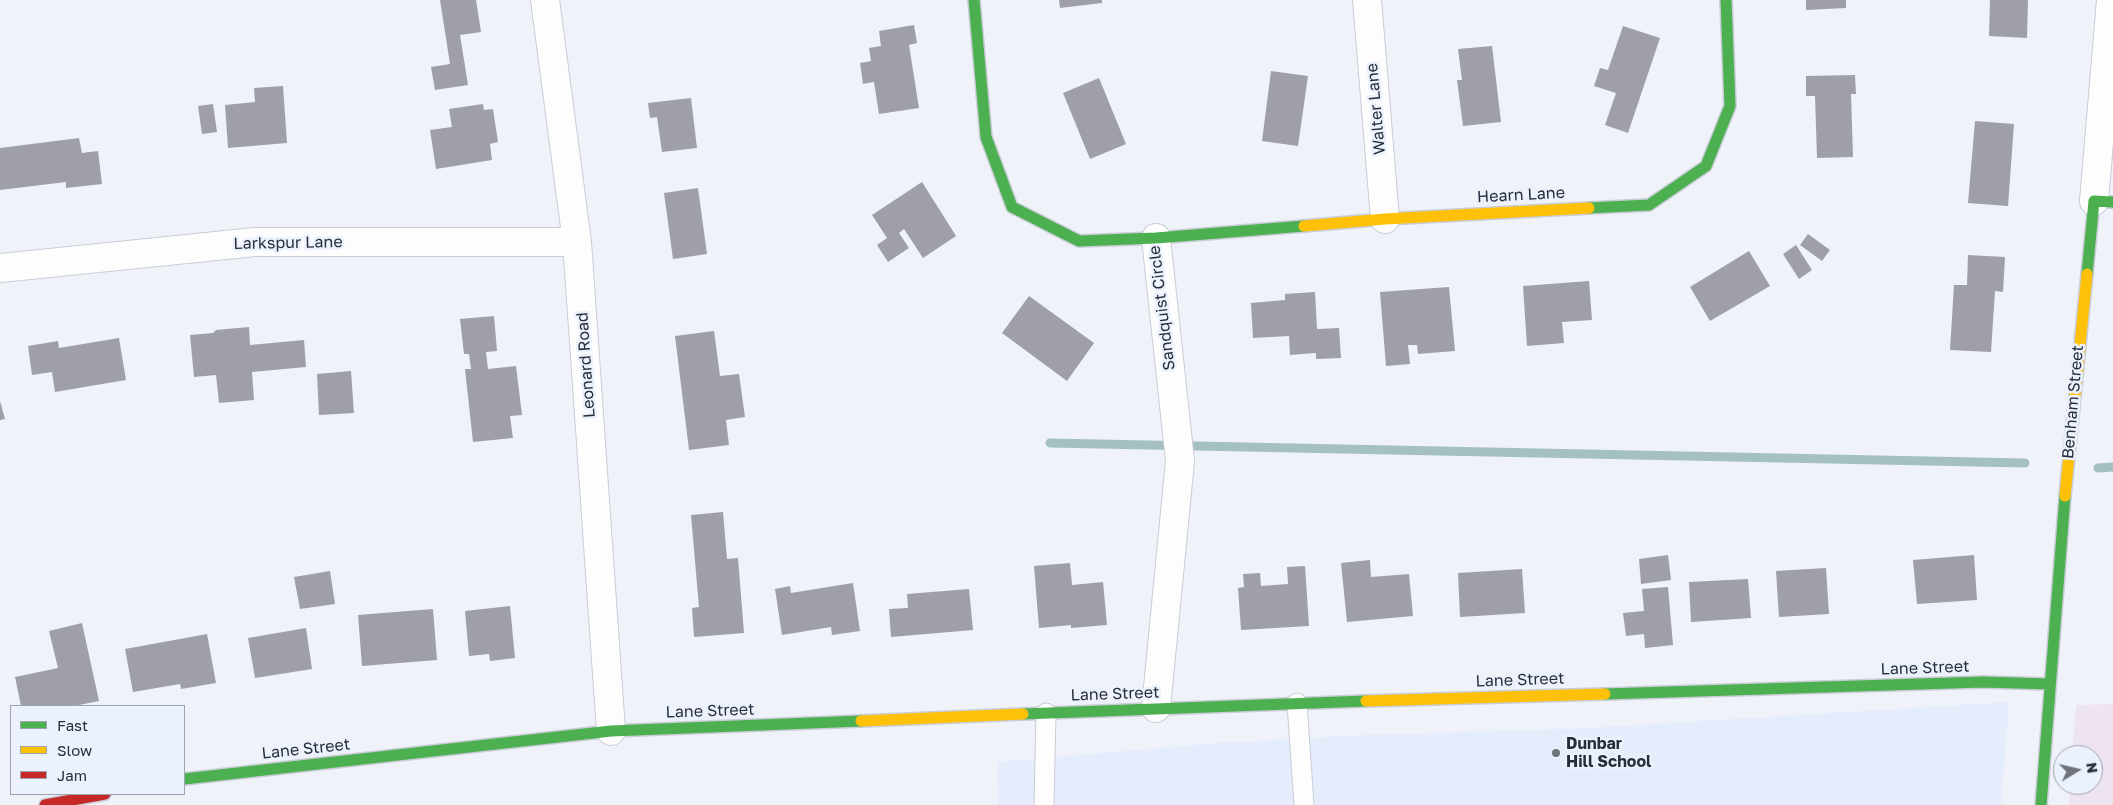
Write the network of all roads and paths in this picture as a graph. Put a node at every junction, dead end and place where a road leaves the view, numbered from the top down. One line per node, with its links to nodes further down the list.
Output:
1 (544, 0): 9 (street, Leonard Road)
2 (974, 0): 8 (street, Sandquist Circle)
3 (1367, 0): 7 (street, Walter Lane)
4 (1726, 0): 7 (street, Hearn Lane)
5 (2111, 0): 6 (street, Benham Street)
6 (2103, 202): 11 (street, Benham Street)
7 (1385, 219): 8 (street, Hearn Lane)
8 (1156, 238): 13 (street, Sandquist Circle)
9 (577, 242): 10 (street, Larkspur Lane); 15 (street, Leonard Road)
10 (0, 268)
11 (2050, 684): 12 (street, Lane Street); 21 (street, Benham Street)
12 (1297, 702): 13 (street, Lane Street); 20 (lane)
13 (1156, 708): 14 (street, Lane Street)
14 (1046, 713): 15 (street, Lane Street); 19 (lane)
15 (611, 731): 16 (street, Lane Street)
16 (185, 779)
17 (100, 795): 18 (street)
18 (45, 805)
19 (1044, 805)
20 (1304, 805)
21 (2041, 805)

